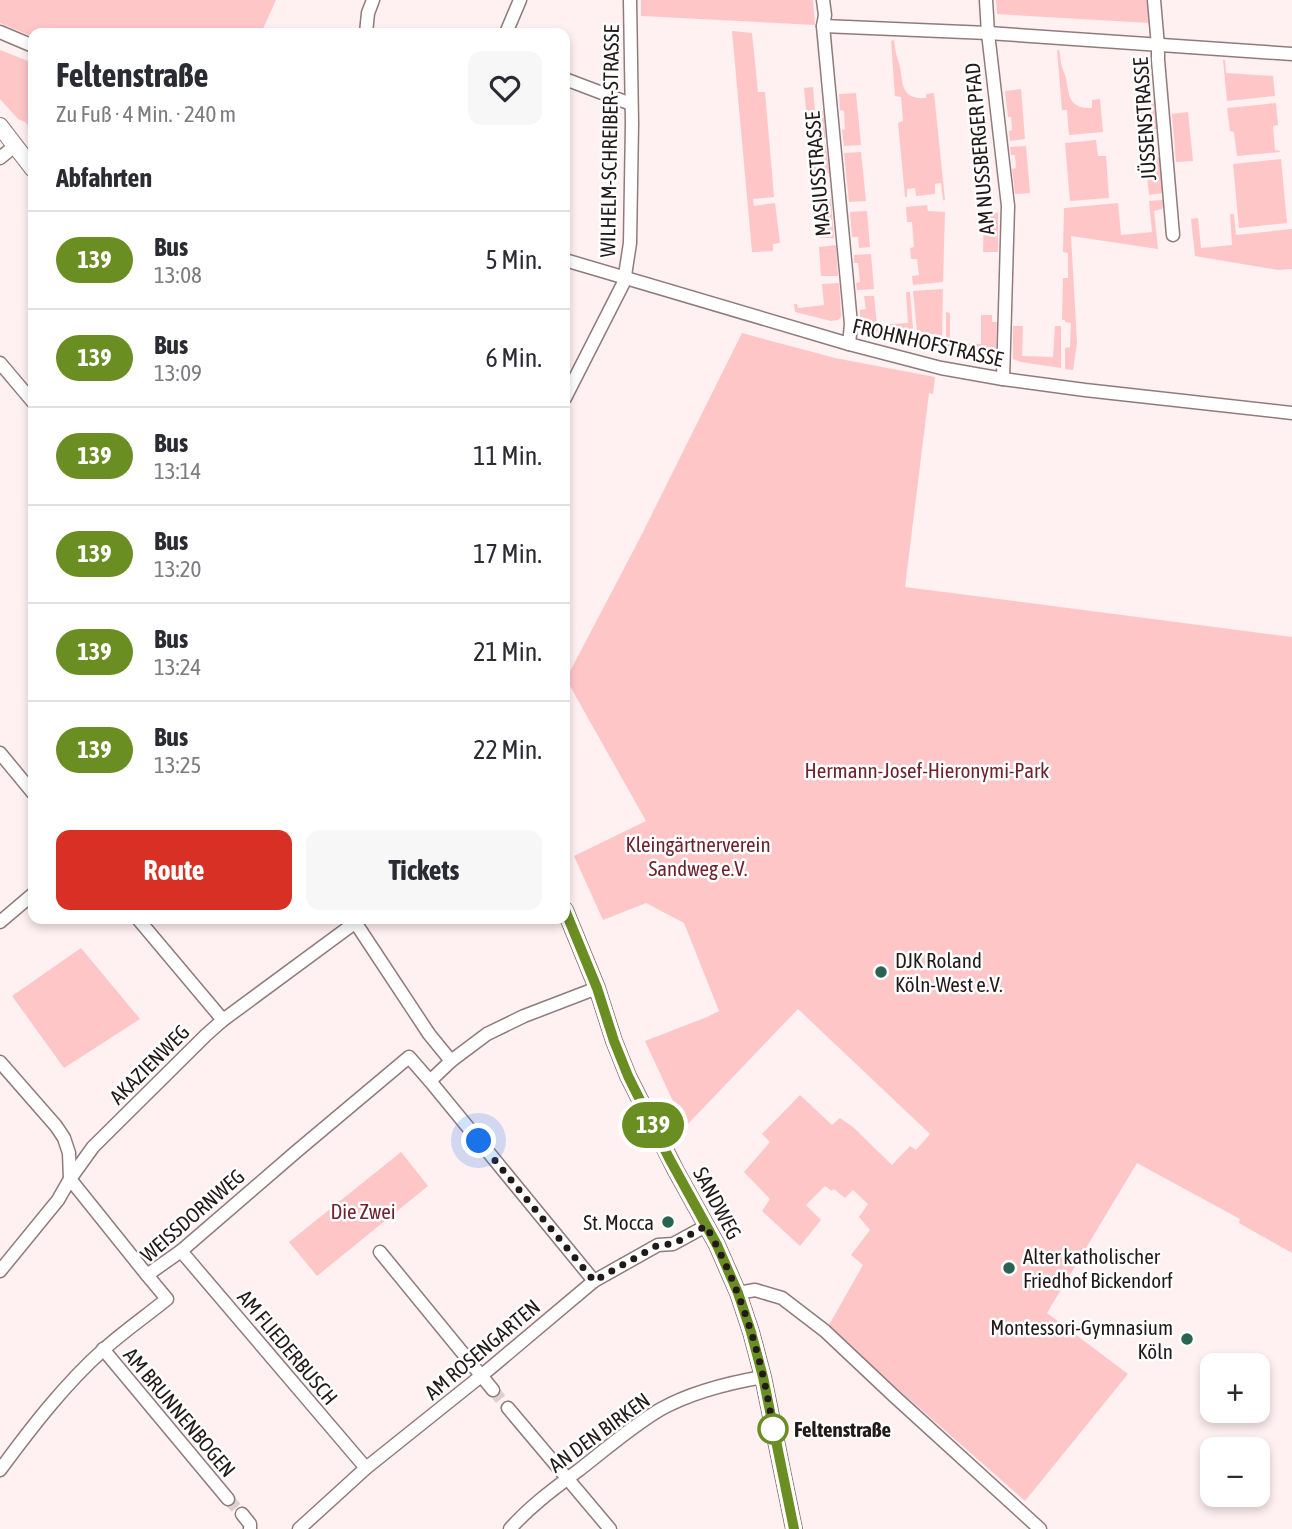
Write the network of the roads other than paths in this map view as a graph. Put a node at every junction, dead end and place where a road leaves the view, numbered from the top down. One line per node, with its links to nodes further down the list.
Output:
1 (373, 0): 8 (street)
2 (520, 0): 9 (street)
3 (630, 0): 16 (street, WILHELM-SCHREIBER-STRASSE)
4 (823, 0): 7 (street, MASIUSSTRASSE)
5 (986, 0): 11 (street, AM NUSSBERGER PFAD)
6 (1154, 0): 13 (street, JÜSSENSTRASSE)
7 (823, 26): 11 (street); 24 (street, MASIUSSTRASSE)
8 (366, 28)
9 (508, 28)
10 (0, 32): 12 (street)
11 (988, 33): 13 (street); 26 (street, AM NUSSBERGER PFAD)
12 (28, 44)
13 (1158, 46): 14 (street); 21 (street, JÜSSENSTRASSE)
14 (1292, 54)
15 (570, 81): 16 (street)
16 (631, 104): 23 (street, WILHELM-SCHREIBER-STRASSE)
17 (0, 126): 18 (street)
18 (16, 145): 19 (street); 20 (street)
19 (0, 158)
20 (28, 162)
21 (1173, 234)
22 (570, 262): 23 (street, FROHNHOFSTRASSE)
23 (624, 279): 24 (street, FROHNHOFSTRASSE); 27 (street, WILHELM-SCHREIBER-STRASSE)
24 (849, 344): 26 (street, FROHNHOFSTRASSE)
25 (0, 363): 28 (street)
26 (1003, 379): 29 (street, FROHNHOFSTRASSE)
27 (570, 388)
28 (28, 396)
29 (1292, 413)
30 (0, 753): 31 (street)
31 (28, 787)
32 (28, 898): 33 (street)
33 (0, 922)
34 (570, 923): 38 (street, SANDWEG)
35 (142, 924): 39 (street)
36 (352, 924): 39 (street, AKAZIENWEG)
37 (360, 924): 40 (street)
38 (597, 988): 40 (street); 44 (street, SANDWEG)
39 (223, 1020): 43 (street, AKAZIENWEG)
40 (451, 1061): 42 (street)
41 (0, 1062): 43 (street)
42 (430, 1081): 45 (street, WEISSDORNWEG); 49 (street)
43 (70, 1180): 47 (street, AKAZIENWEG); 48 (street)
44 (706, 1226): 49 (street, AM ROSENGARTEN); 50 (street, SANDWEG)
45 (181, 1251): 48 (street, WEISSDORNWEG); 56 (street, AM FLIEDERBUSCH)
46 (380, 1252): 52 (street)
47 (0, 1270)
48 (148, 1275): 51 (street, WEISSDORNWEG)
49 (594, 1281): 52 (street, AM ROSENGARTEN)
50 (738, 1293): 53 (street, SANDWEG); 66 (street)
51 (103, 1349): 57 (street, WEISSDORNWEG); 59 (street, AM BRUNNENBOGEN)
52 (481, 1376): 54 (street); 56 (street, AM ROSENGARTEN)
53 (763, 1377): 58 (street, AN DEN BIRKEN); 65 (street, SANDWEG)
54 (493, 1390)
55 (509, 1408): 58 (street)
56 (366, 1468): 62 (street, AM ROSENGARTEN)
57 (0, 1470)
58 (567, 1479): 63 (street, AN DEN BIRKEN); 64 (street)
59 (228, 1499)
60 (242, 1514): 61 (street)
61 (250, 1529)
62 (299, 1529)
63 (510, 1529)
64 (610, 1529)
65 (794, 1529)
66 (1040, 1529)

